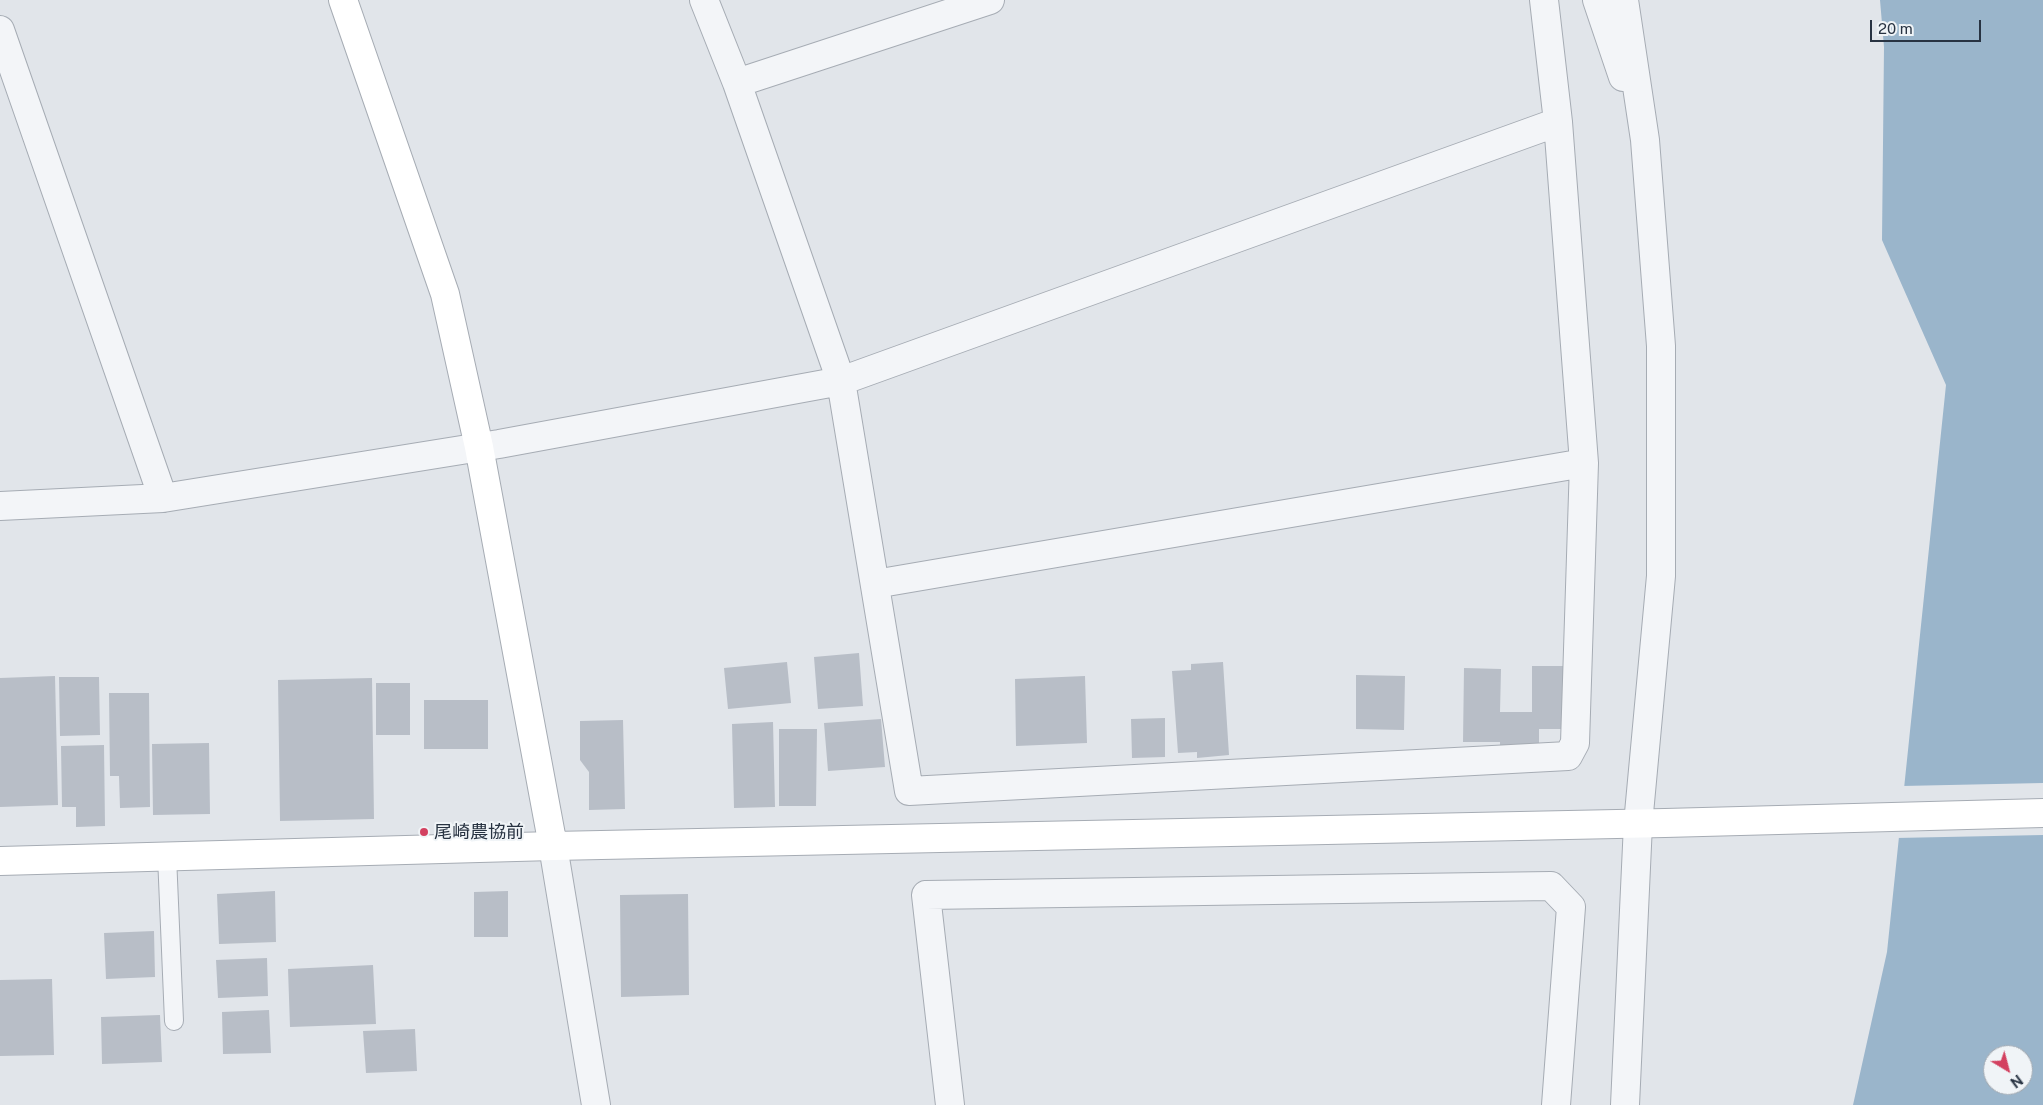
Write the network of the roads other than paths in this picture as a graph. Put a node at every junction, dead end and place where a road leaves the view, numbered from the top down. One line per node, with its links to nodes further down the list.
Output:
1 (343, 0): 12 (street)
2 (704, 0): 8 (street)
3 (990, 0): 8 (street)
4 (1544, 0): 9 (street)
5 (1597, 0): 10 (street)
6 (1624, 0): 10 (street)
7 (2, 40): 14 (street)
8 (737, 83): 11 (street)
9 (1558, 122): 11 (street); 13 (street)
10 (1645, 140): 18 (street)
11 (841, 381): 12 (street); 16 (street)
12 (479, 447): 14 (street); 19 (street)
13 (1584, 463): 16 (street); 16 (street)
14 (163, 498): 15 (street)
15 (0, 506)
16 (876, 584)
17 (2043, 813): 18 (street)
18 (1652, 823): 19 (street); 26 (street)
19 (552, 846): 20 (street); 23 (street)
20 (167, 856): 21 (street); 22 (lane)
21 (0, 861)
22 (174, 1022)
23 (596, 1105)
24 (950, 1105): 25 (street)
25 (1556, 1105)
26 (1625, 1105)

